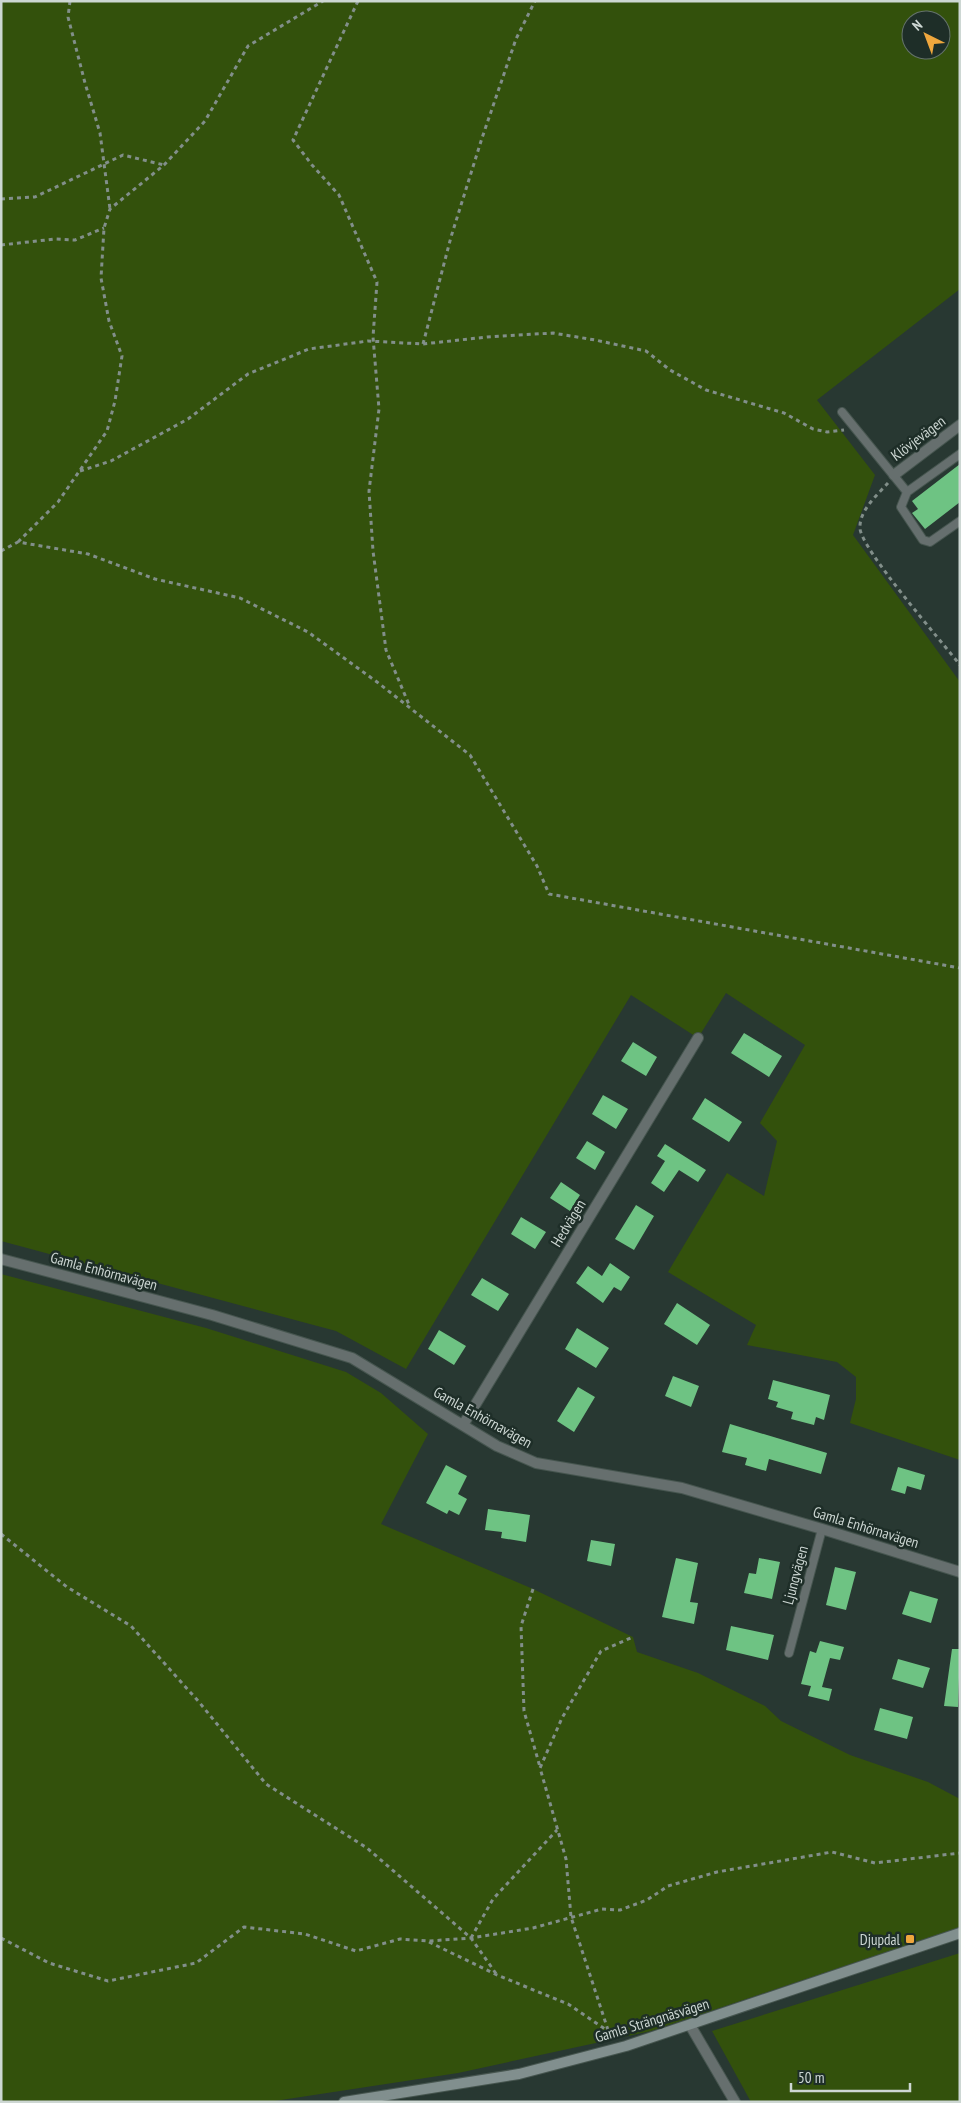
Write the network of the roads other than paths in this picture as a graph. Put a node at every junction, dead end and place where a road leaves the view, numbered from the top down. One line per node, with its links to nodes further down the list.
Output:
1 (842, 412): 4 (lane)
2 (960, 426): 4 (street, Klövjevägen)
3 (960, 454): 5 (lane)
4 (892, 478): 5 (lane)
5 (907, 492): 6 (lane)
6 (960, 521)
7 (698, 1038): 9 (street, Hedvägen)
8 (1, 1259): 9 (street, Gamla Enhörnavägen)
9 (463, 1425): 10 (street, Gamla Enhörnavägen)
10 (822, 1528): 11 (street, Gamla Enhörnavägen); 12 (lane, Ljungvägen)
11 (960, 1572)
12 (789, 1653)
13 (960, 1933): 14 (main road, Gamla Strängnäsvägen)
14 (690, 2025): 15 (main road, Gamla Strängnäsvägen); 16 (street)
15 (344, 2102)
16 (735, 2102)

